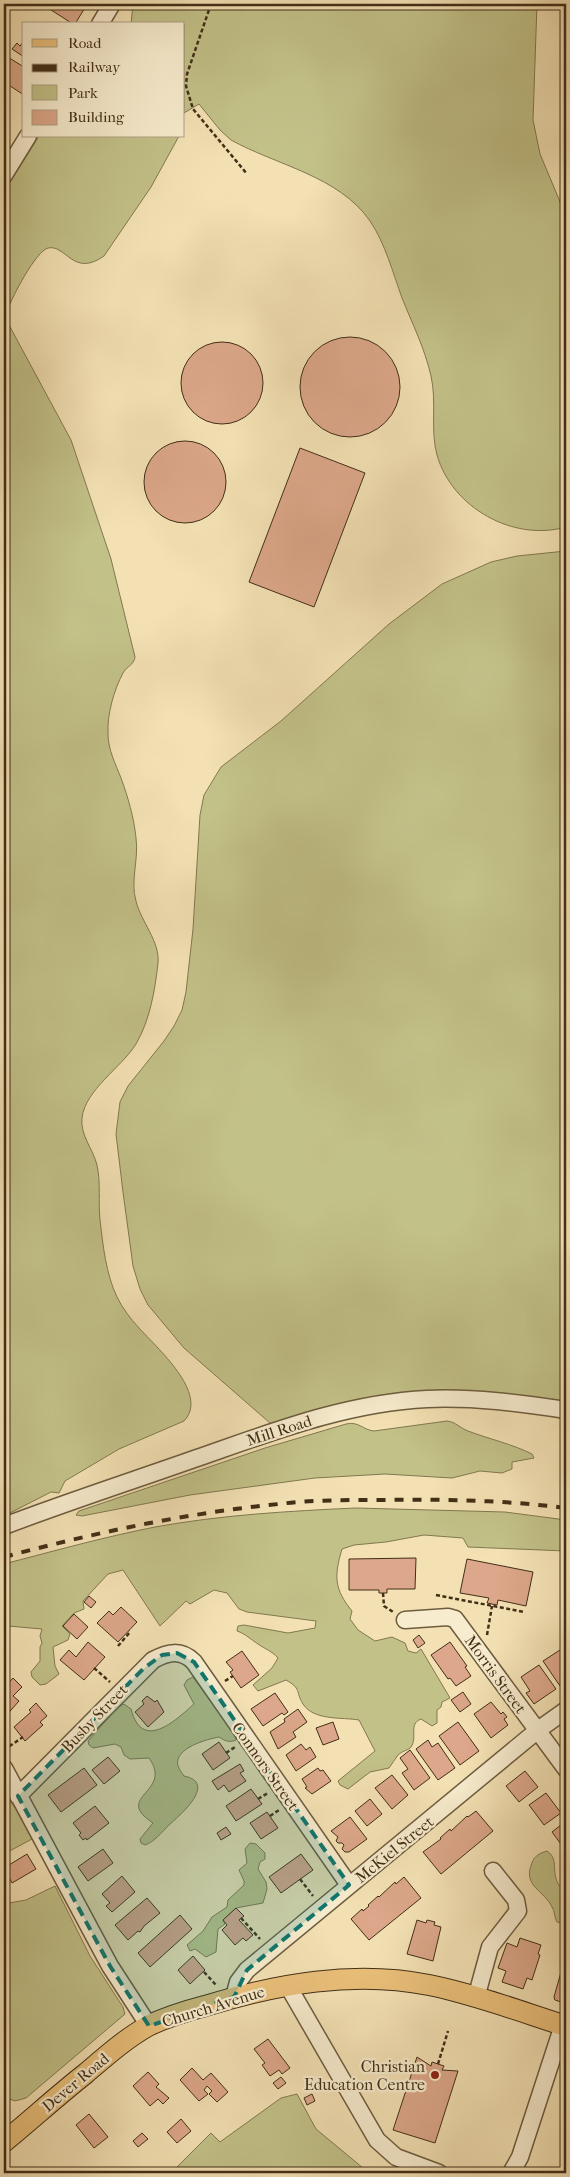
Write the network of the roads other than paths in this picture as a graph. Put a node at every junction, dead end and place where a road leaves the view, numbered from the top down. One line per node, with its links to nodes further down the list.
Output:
1 (112, 4): 2 (street)
2 (101, 22)
3 (27, 138): 4 (street)
4 (4, 175)
5 (566, 1410): 6 (street, Mill Road)
6 (4, 1526)
7 (405, 1620): 10 (street, Morris Street)
8 (177, 1653): 13 (street, Busby Street); 15 (street, Connors Street)
9 (566, 1710): 10 (street, McKiel Street)
10 (538, 1730): 12 (street, Morris Street); 15 (street, McKiel Street)
11 (4, 1768): 13 (street, Church Avenue)
12 (566, 1769)
13 (18, 1796): 19 (street, Church Avenue)
14 (493, 1871): 18 (street)
15 (349, 1886): 17 (street, McKiel Street)
16 (288, 1986): 17 (main road, Church Avenue); 18 (main road, Church Avenue); 22 (street)
17 (234, 1997): 19 (main road, Church Avenue)
18 (476, 1998): 20 (main road, Church Avenue)
19 (149, 2026): 21 (main road, Dever Road)
20 (565, 2026): 23 (street)
21 (6, 2137)
22 (439, 2173)
23 (511, 2173)

